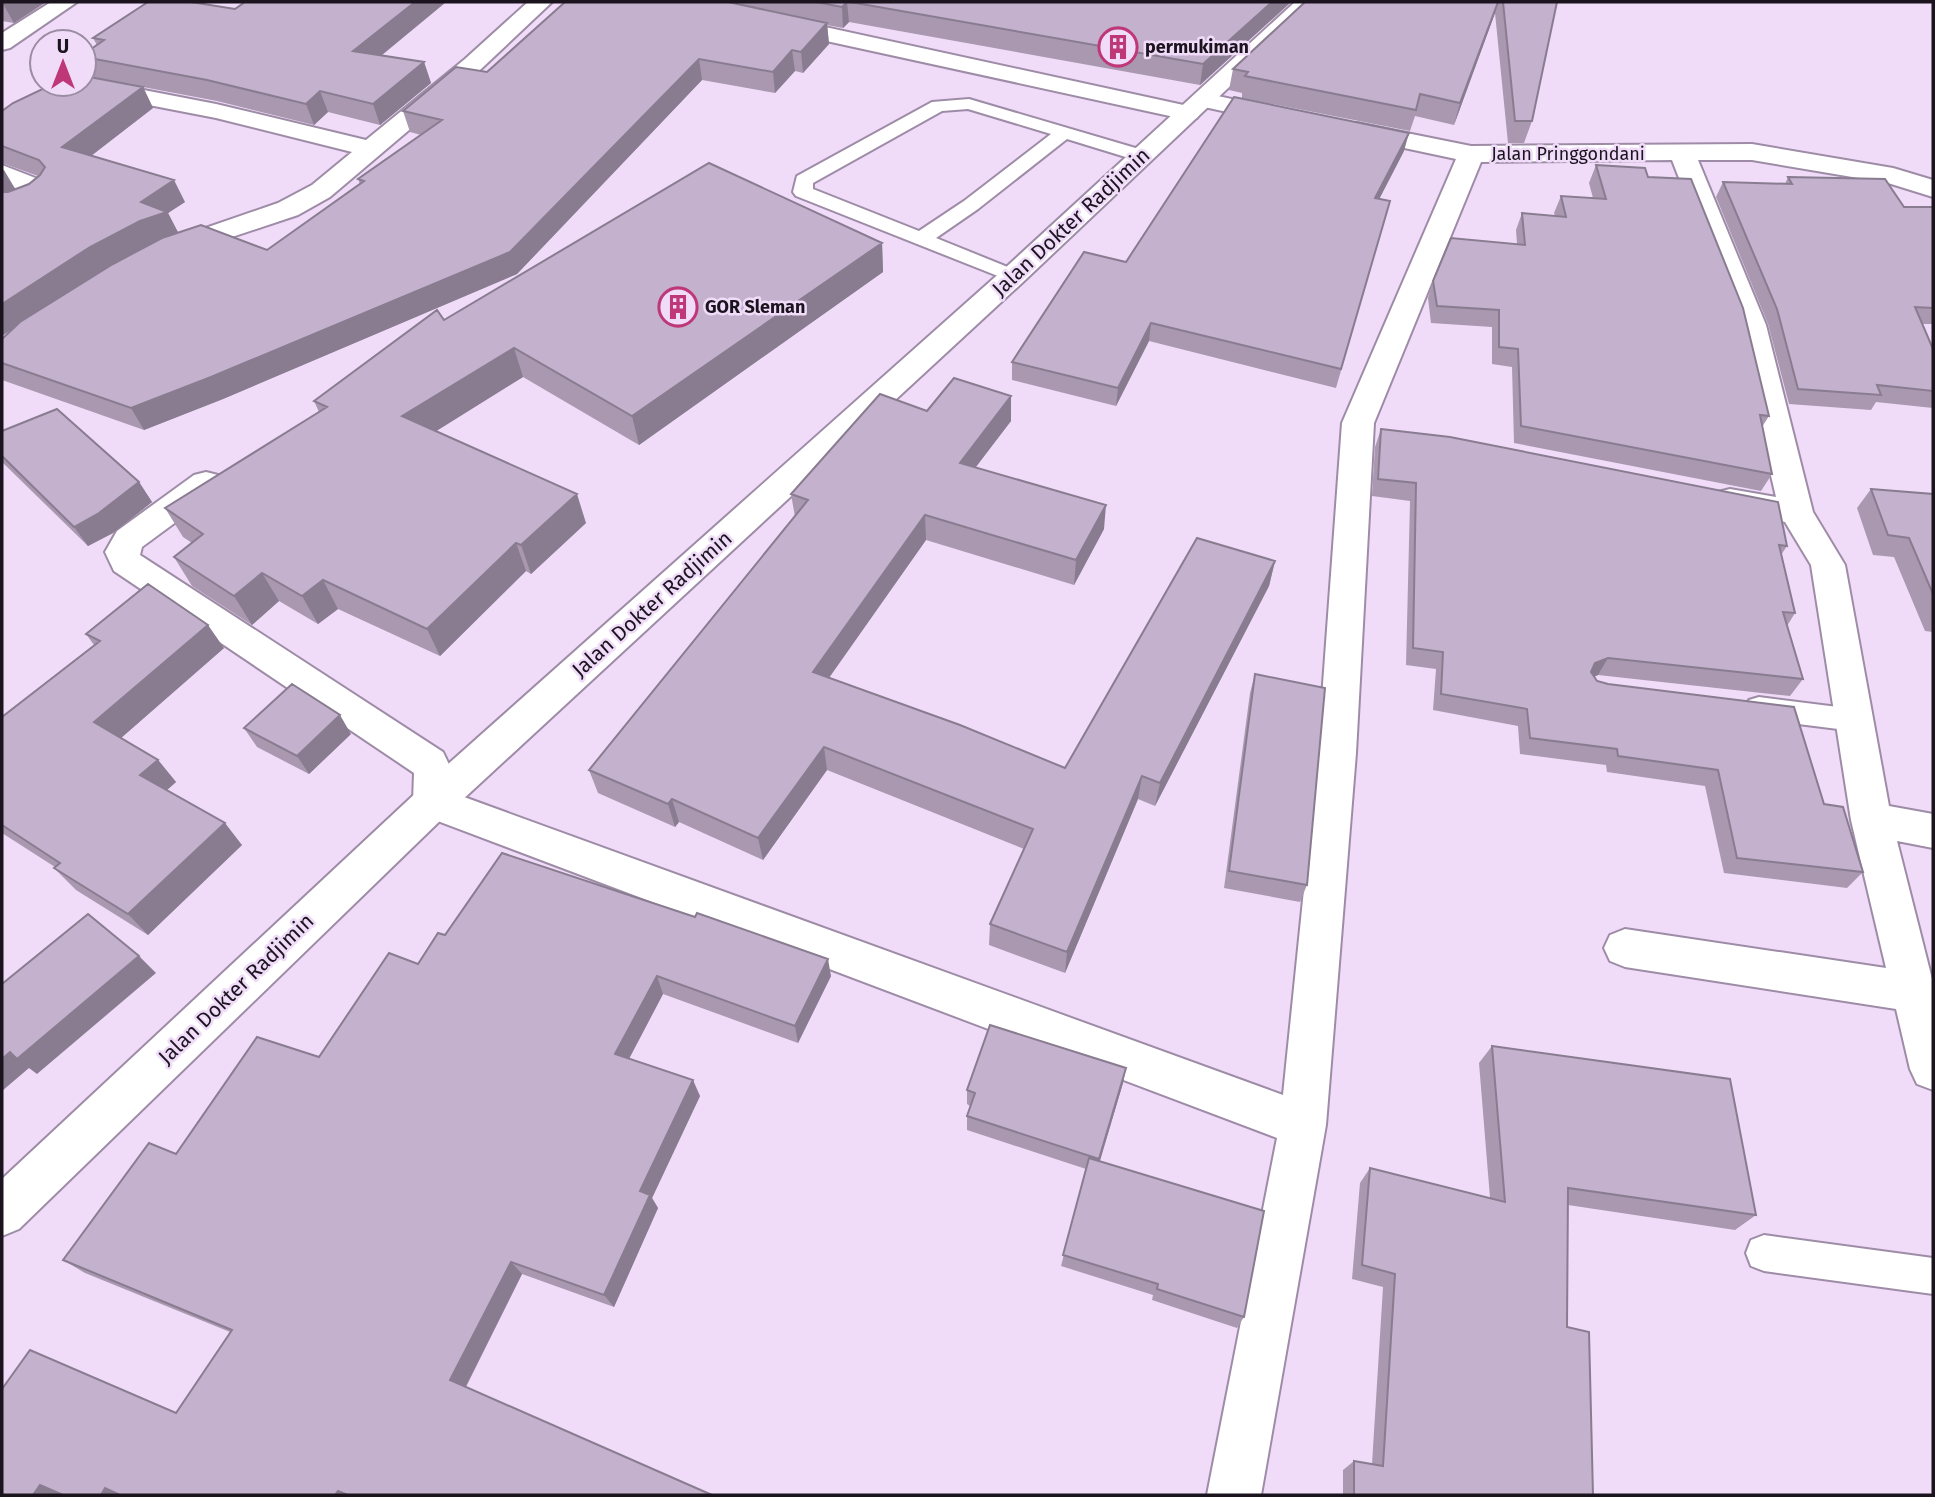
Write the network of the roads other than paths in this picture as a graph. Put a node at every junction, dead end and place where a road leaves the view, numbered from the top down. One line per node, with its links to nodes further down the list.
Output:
1 (66, 2): 6 (street)
2 (541, 2): 12 (street)
3 (680, 2): 5 (street)
4 (1308, 2): 7 (street, Jalan Dokter Radjimin)
5 (724, 5): 7 (street)
6 (2, 43)
7 (1196, 106): 8 (street); 15 (street, Jalan Dokter Radjimin)
8 (1297, 120)
9 (2, 125): 12 (street)
10 (1334, 127): 14 (street, Jalan Pringgondani)
11 (1065, 133): 15 (lane); 19 (lane); 19 (lane)
12 (371, 149): 20 (street)
13 (1682, 153): 14 (street, Jalan Pringgondani); 17 (street, Jalan Pringgondani); 26 (street)
14 (1471, 154): 22 (street)
15 (1142, 156): 21 (street, Jalan Dokter Radjimin)
16 (2, 173): 18 (street)
17 (1933, 189)
18 (17, 205)
19 (921, 239): 21 (lane)
20 (151, 259)
21 (1013, 276): 29 (street, Jalan Dokter Radjimin)
22 (1358, 423): 23 (street); 35 (street)
23 (1397, 432)
24 (206, 483): 29 (street)
25 (1702, 494): 26 (street)
26 (1796, 512): 28 (street)
27 (1733, 705): 28 (lane)
28 (1854, 720): 30 (street)
29 (433, 802): 35 (street); 36 (street, Jalan Dokter Radjimin)
30 (1871, 820): 31 (street); 33 (street)
31 (1933, 831)
32 (1625, 948): 33 (street)
33 (1914, 992): 34 (street)
34 (1933, 1069)
35 (1303, 1125): 39 (street)
36 (2, 1212)
37 (1764, 1253): 38 (lane)
38 (1933, 1276)
39 (1234, 1495)

